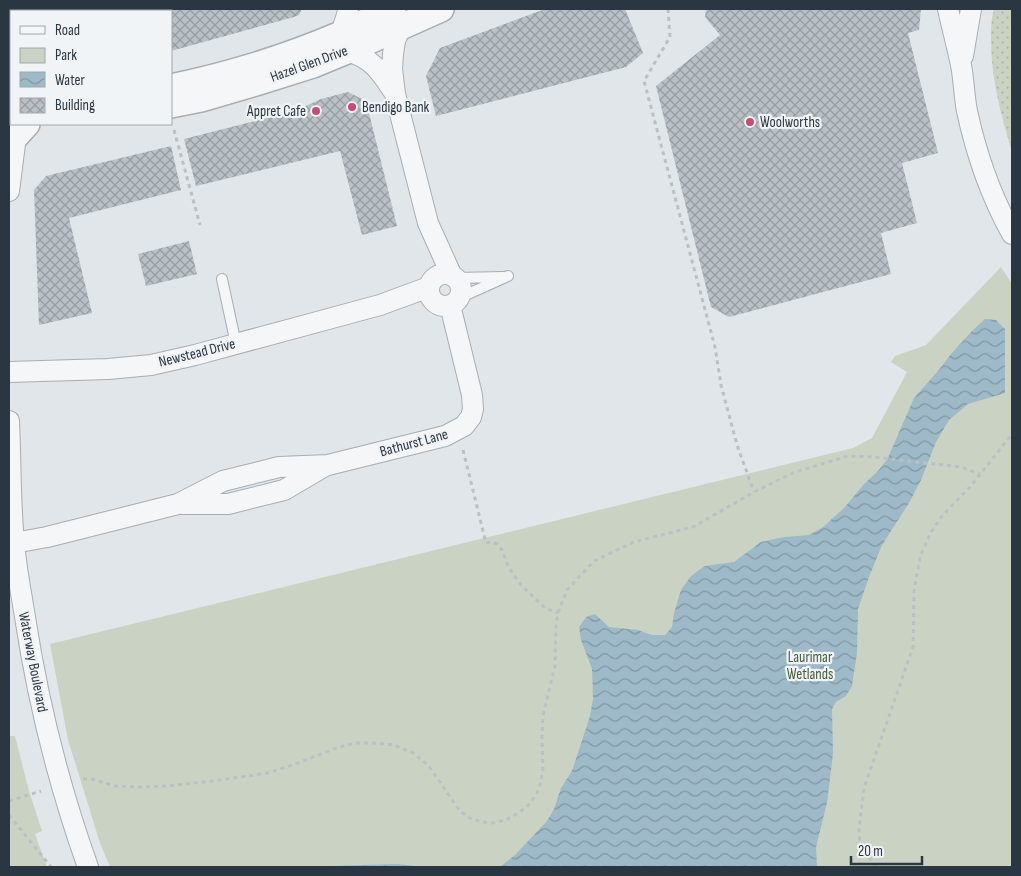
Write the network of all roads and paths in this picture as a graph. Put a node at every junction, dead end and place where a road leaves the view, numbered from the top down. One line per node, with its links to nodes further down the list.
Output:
1 (348, 9): 7 (street)
2 (441, 9): 6 (street, Hazel Glen Drive)
3 (668, 9): 28 (path)
4 (948, 9): 8 (street)
5 (971, 9): 8 (street)
6 (391, 14): 7 (street, Hazel Glen Drive); 10 (street)
7 (344, 42): 9 (street, Hazel Glen Drive); 10 (street); 11 (street, Hazel Glen Drive)
8 (961, 66): 16 (street)
9 (172, 86)
10 (395, 94): 14 (street)
11 (172, 116): 15 (path)
12 (17, 134): 13 (street)
13 (9, 191)
14 (428, 224): 17 (street); 19 (street)
15 (200, 226)
16 (1012, 234)
17 (453, 276): 19 (street); 20 (street); 20 (lane)
18 (222, 279): 22 (lane)
19 (430, 284): 20 (street); 21 (street, Newstead Drive)
20 (450, 303): 21 (street, Newstead Drive); 25 (street, Bathurst Lane)
21 (380, 305): 22 (street, Newstead Drive)
22 (236, 344): 23 (street, Newstead Drive)
23 (9, 372)
24 (9, 421): 29 (street, Waterway Boulevard)
25 (455, 432): 29 (street, Bathurst Lane); 30 (path)
26 (1012, 434): 27 (path)
27 (980, 474): 28 (path); 36 (path)
28 (754, 492): 30 (path)
29 (14, 543): 31 (street, Waterway Boulevard)
30 (558, 613): 31 (path)
31 (61, 785): 32 (path); 35 (street, Waterway Boulevard)
32 (9, 801)
33 (9, 815): 34 (path)
34 (51, 867)
35 (88, 867)
36 (876, 867)

